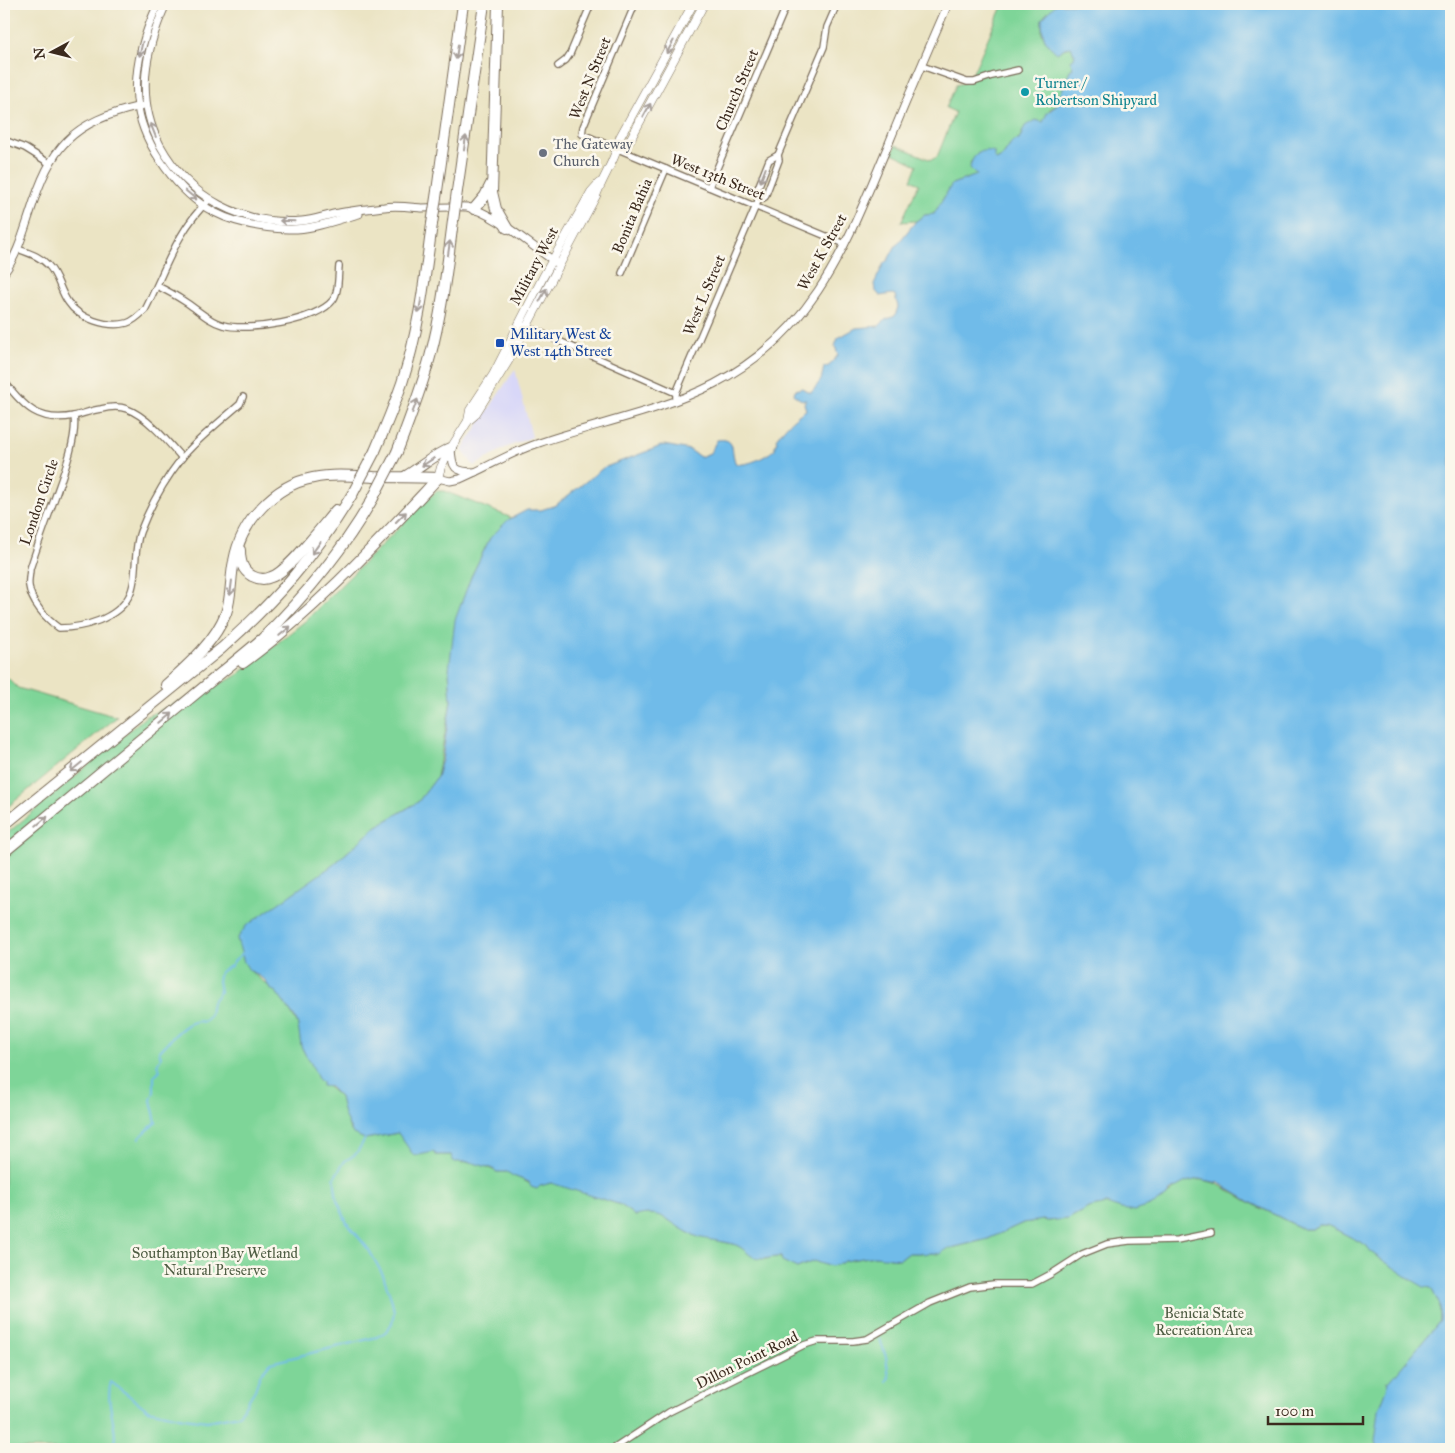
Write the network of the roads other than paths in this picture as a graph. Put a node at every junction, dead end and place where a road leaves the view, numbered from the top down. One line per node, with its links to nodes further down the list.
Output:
1 (158, 4): 17 (street, one-way to 17)
2 (166, 4): 16 (street)
3 (463, 4): 49 (highway, one-way to 49, bridge)
4 (484, 4): 51 (highway, one-way to 4, bridge)
5 (498, 4): 24 (highway)
6 (590, 4): 13 (street)
7 (635, 4): 18 (street, West N Street)
8 (693, 4): 20 (main road, Military West, one-way to 20)
9 (704, 4): 20 (main road, Military West, one-way to 9)
10 (787, 4): 25 (street, Church Street)
11 (836, 4): 21 (street, West L Street)
12 (948, 4): 14 (street, West K Street)
13 (558, 66)
14 (922, 66): 15 (street); 30 (street, West K Street)
15 (1018, 70)
16 (146, 105): 17 (street); 26 (street, one-way to 16)
17 (138, 107): 22 (street); 26 (street, one-way to 26)
18 (582, 134): 20 (street, West 13th Street)
19 (4, 140): 22 (street)
20 (619, 149): 23 (street, West 13th Street); 32 (main road, Military West)
21 (778, 156): 27 (street, West L Street); 27 (street, West L Street, one-way to 27)
22 (49, 163): 31 (street)
23 (666, 169): 25 (street, West 13th Street); 34 (street, Bonita Bahia)
24 (492, 183): 28 (highway); 29 (highway)
25 (709, 187): 27 (street, West 13th Street)
26 (206, 203): 28 (street); 36 (street)
27 (757, 203): 30 (street, West 13th Street); 40 (street, West L Street)
28 (474, 209): 29 (street)
29 (507, 228): 32 (street)
30 (845, 244): 40 (street, West K Street)
31 (18, 249): 35 (street); 36 (street)
32 (556, 262): 37 (main road, Military West); 38 (main road, Military West, one-way to 32)
33 (339, 266): 36 (street)
34 (622, 272)
35 (4, 273)
36 (158, 286)
37 (519, 323): 38 (street); 43 (main road, Military West)
38 (527, 327): 40 (street); 43 (main road, Military West)
39 (4, 381): 42 (street)
40 (676, 396): 46 (street, West K Street)
41 (243, 397): 45 (street, London Circle)
42 (74, 416): 45 (street); 45 (street, London Circle)
43 (468, 421): 44 (main road, Military West)
44 (451, 448): 46 (street); 47 (highway, one-way to 47); 48 (main road, Military West)
45 (182, 458)
46 (478, 472): 48 (street, West K Street)
47 (404, 477): 48 (highway); 50 (highway)
48 (438, 478): 51 (highway, one-way to 48)
49 (353, 493): 50 (highway); 52 (highway, one-way to 52)
50 (240, 541): 52 (highway, one-way to 52)
51 (202, 689): 54 (highway, one-way to 51)
52 (113, 736): 53 (highway, one-way to 53)
53 (4, 825)
54 (4, 852)
55 (1211, 1233): 56 (street, Dillon Point Road)
56 (613, 1449)

